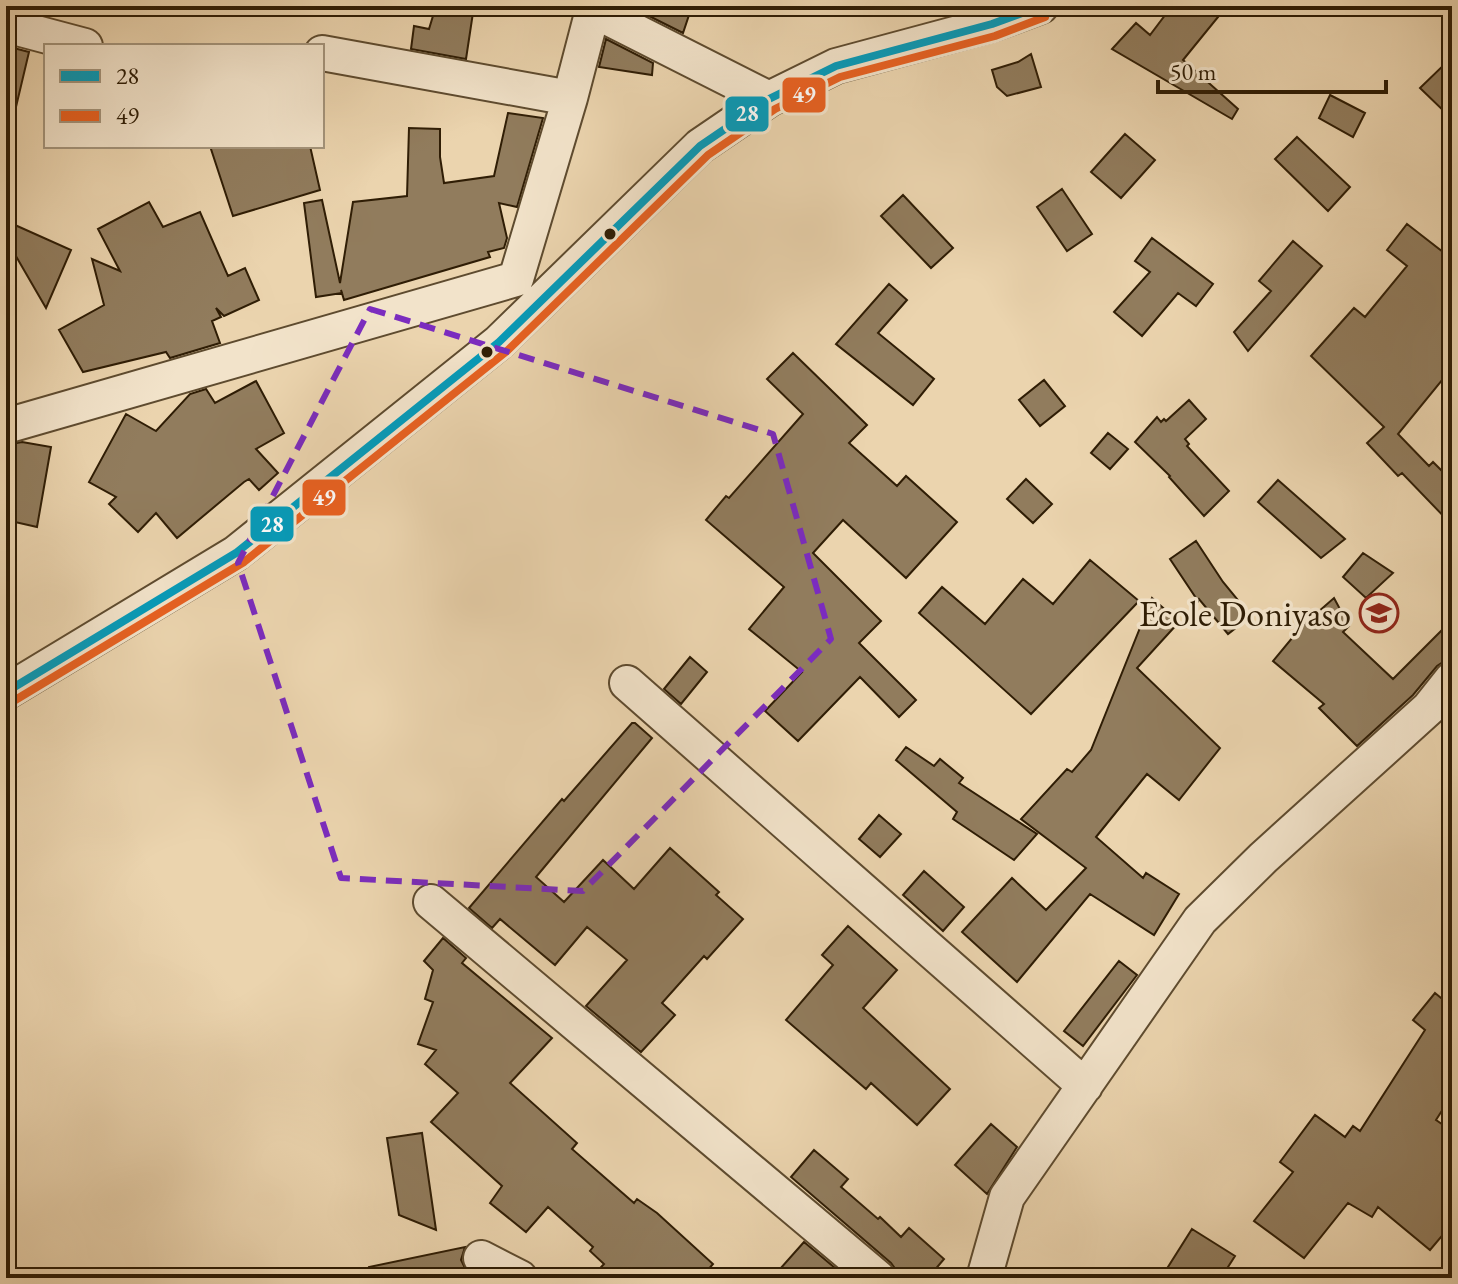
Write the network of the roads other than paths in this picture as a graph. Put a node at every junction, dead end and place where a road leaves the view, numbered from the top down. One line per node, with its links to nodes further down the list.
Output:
1 (1041, 6): 7 (street)
2 (593, 8): 6 (street); 7 (street)
3 (6, 25): 4 (street)
4 (77, 44)
5 (324, 53): 6 (street)
6 (570, 98): 8 (street)
7 (769, 99): 11 (street)
8 (6, 426)
9 (1452, 679): 13 (street)
10 (627, 683): 13 (street)
11 (6, 692)
12 (431, 902): 16 (street)
13 (1085, 1086): 17 (street)
14 (481, 1258): 15 (street)
15 (520, 1278)
16 (878, 1278)
17 (984, 1278)

